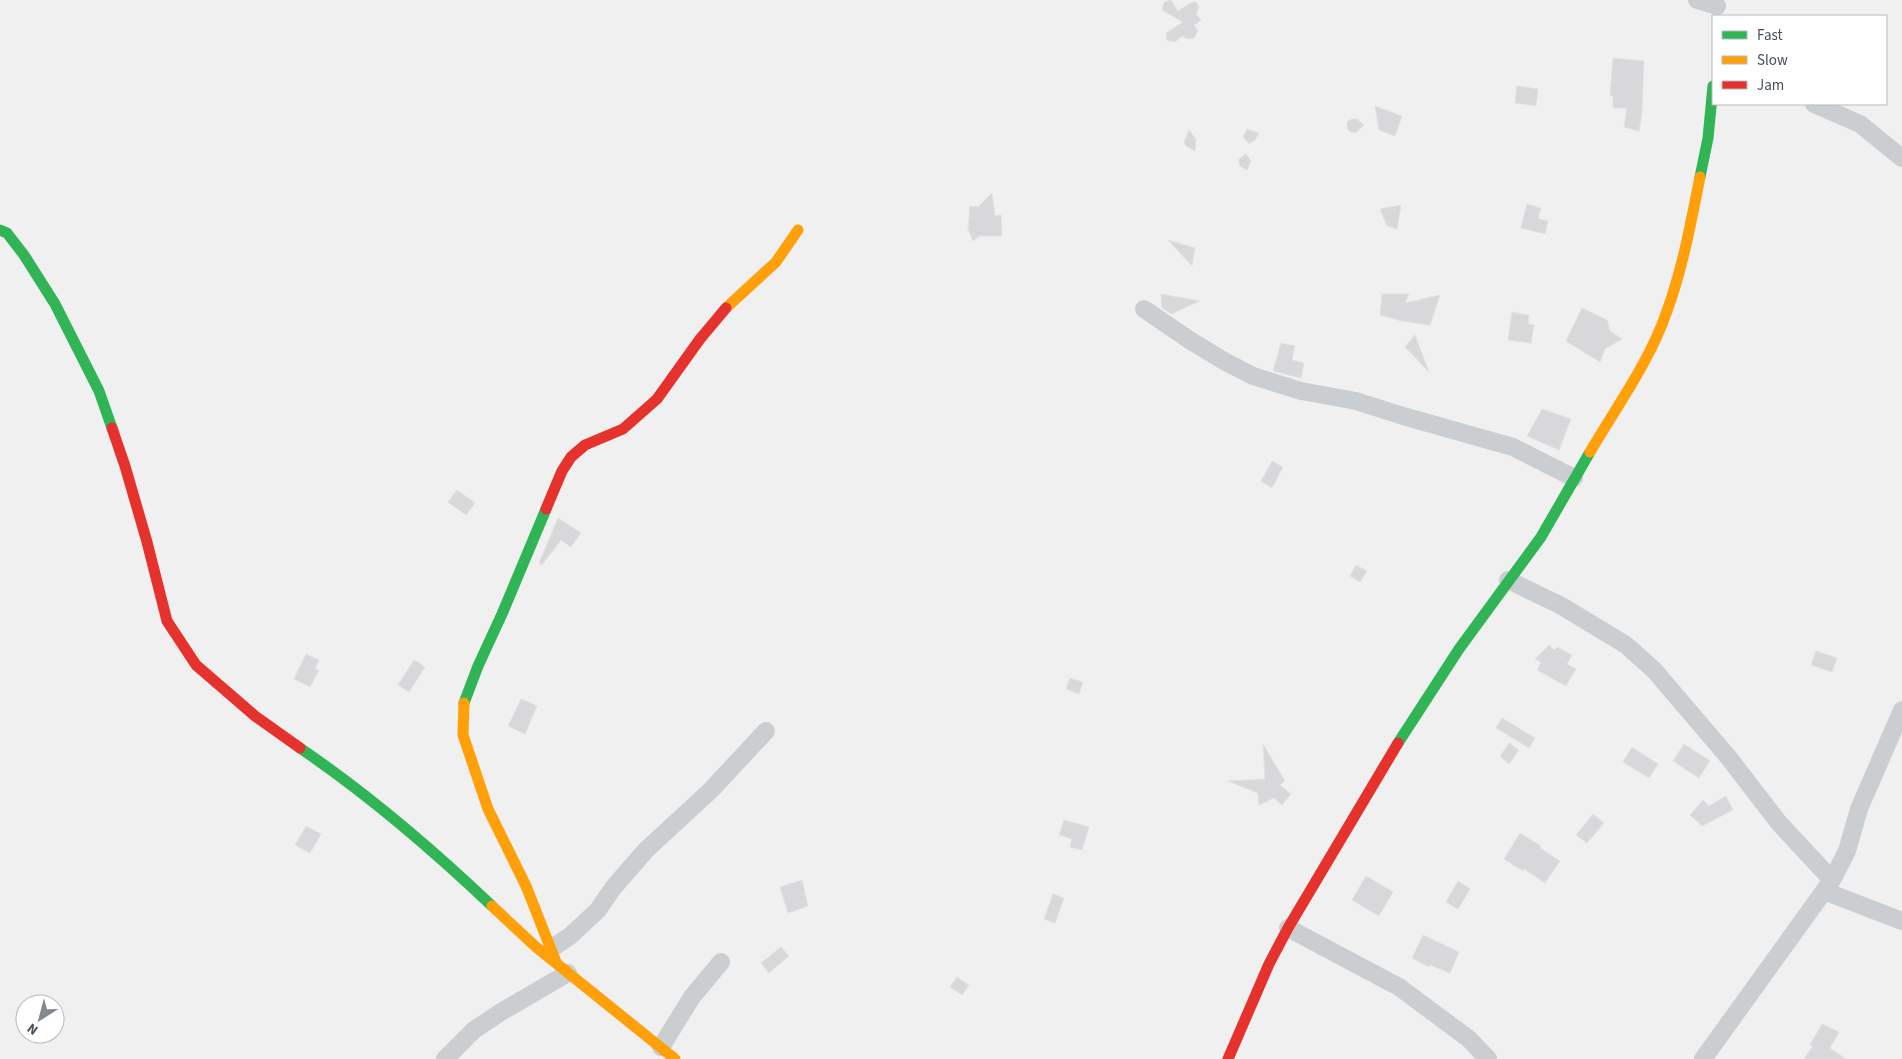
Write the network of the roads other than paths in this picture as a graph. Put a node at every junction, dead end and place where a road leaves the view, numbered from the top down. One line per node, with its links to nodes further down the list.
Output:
1 (1697, 0): 2 (street)
2 (1717, 7)
3 (1712, 96): 9 (street)
4 (1816, 105): 5 (street)
5 (1902, 158)
6 (0, 230): 16 (street)
7 (798, 230): 16 (street)
8 (1144, 309): 9 (street)
9 (1574, 478): 10 (street)
10 (1508, 580): 13 (street); 15 (street)
11 (1902, 710): 13 (street)
12 (766, 731): 16 (street)
13 (1828, 886): 14 (street); 23 (street)
14 (1902, 921)
15 (1288, 928): 21 (street); 22 (street)
16 (559, 962): 18 (street); 19 (street)
17 (722, 962): 18 (street)
18 (661, 1048): 20 (street)
19 (445, 1059)
20 (674, 1059)
21 (1228, 1059)
22 (1488, 1059)
23 (1703, 1059)

